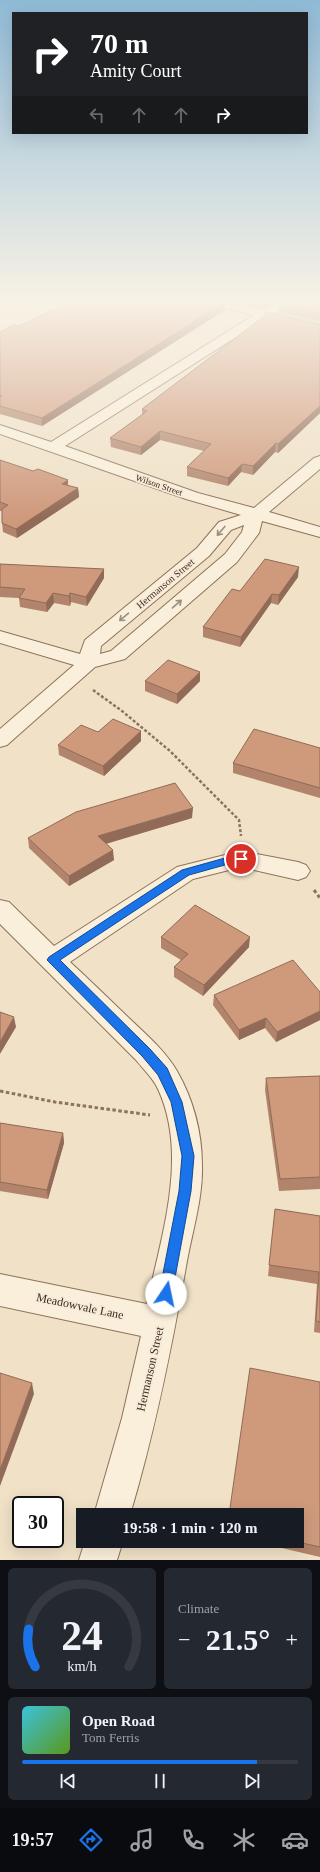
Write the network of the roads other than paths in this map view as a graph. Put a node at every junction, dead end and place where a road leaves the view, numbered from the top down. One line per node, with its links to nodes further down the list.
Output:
1 (171, 373): 3 (street)
2 (0, 429): 3 (street, Wilson Street)
3 (53, 447): 5 (street, Wilson Street)
4 (320, 461): 5 (street, Hermanson Street)
5 (256, 515): 6 (street, Wilson Street); 8 (street, one-way to 5); 8 (street, Hermanson Street, one-way to 8)
6 (320, 532)
7 (0, 637): 8 (street)
8 (88, 663): 9 (street)
9 (0, 740)
10 (298, 871): 12 (street)
11 (0, 909): 12 (street, Hermanson Street)
12 (53, 960): 14 (street, Hermanson Street)
13 (0, 1290): 14 (street, Meadowvale Lane)
14 (160, 1324): 15 (street, Hermanson Street)
15 (114, 1508)
16 (102, 1548): 17 (street)
17 (98, 1560)

